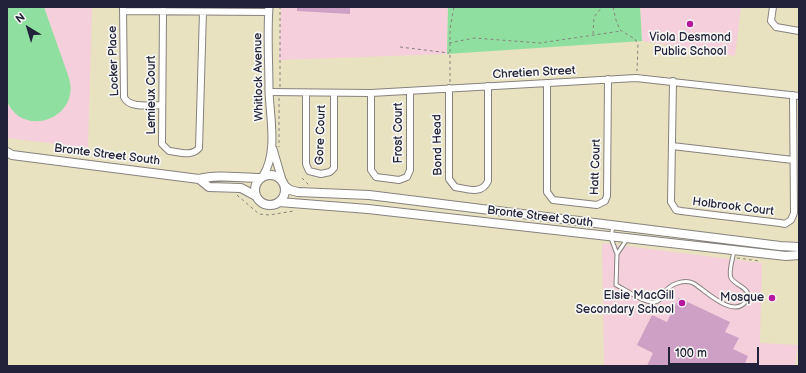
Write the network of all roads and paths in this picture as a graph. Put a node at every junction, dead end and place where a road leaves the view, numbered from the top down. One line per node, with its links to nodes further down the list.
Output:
1 (280, 7): 24 (path)
2 (454, 7): 13 (path)
3 (602, 7): 12 (path)
4 (613, 7): 10 (path)
5 (773, 7): 11 (street)
6 (123, 9): 8 (street); 29 (street, Locker Place)
7 (269, 10): 9 (street); 23 (street, Whitlock Avenue)
8 (163, 11): 9 (street); 29 (street, Lemieux Court)
9 (203, 12): 29 (street, Lemieux Court)
10 (621, 31): 12 (path); 16 (path)
11 (799, 31)
12 (593, 34): 13 (path)
13 (449, 43): 15 (path)
14 (400, 47): 15 (path)
15 (449, 53): 20 (path)
16 (637, 71)
17 (608, 79): 18 (street, Chretien Street); 19 (street, Chretien Street); 19 (street, Hatt Court)
18 (673, 81): 28 (street, Chretien Street); 31 (street, Holbrook Court)
19 (547, 83): 21 (street, Chretien Street)
20 (450, 85): 21 (street, Chretien Street); 21 (street, Bond Head); 22 (street, Chretien Street)
21 (488, 86)
22 (410, 91): 27 (street, Chretien Street); 27 (street, Frost Court)
23 (269, 92): 24 (street, Chretien Street); 30 (street, Whitlock Avenue)
24 (279, 92): 25 (street, Chretien Street); 32 (path)
25 (306, 93): 26 (street, Chretien Street); 26 (street, Gore Court)
26 (334, 93): 27 (street, Chretien Street)
27 (371, 93)
28 (796, 96): 34 (street, Holbrook Court)
29 (162, 105)
30 (272, 146): 35 (street, Whitlock Avenue); 37 (street, Whitlock Avenue)
31 (672, 146): 34 (street); 34 (street, Holbrook Court)
32 (279, 151)
33 (9, 155): 36 (main road, Bronte Street South)
34 (793, 160)
35 (262, 177): 36 (main road, Bronte Street South); 37 (main road); 39 (main road)
36 (198, 178): 39 (main road, Bronte Street South)
37 (284, 183): 40 (main road); 42 (main road, Bronte Street South)
38 (236, 195): 41 (path)
39 (256, 196): 40 (main road)
40 (279, 202): 43 (main road, Bronte Street South)
41 (297, 210)
42 (613, 225): 43 (lane); 45 (main road, Bronte Street South)
43 (611, 238): 44 (main road, Bronte Street South); 47 (lane)
44 (627, 239): 46 (main road, Bronte Street South); 47 (lane)
45 (799, 247)
46 (734, 251): 47 (lane); 48 (main road, Bronte Street South)
47 (617, 254)
48 (799, 255)

